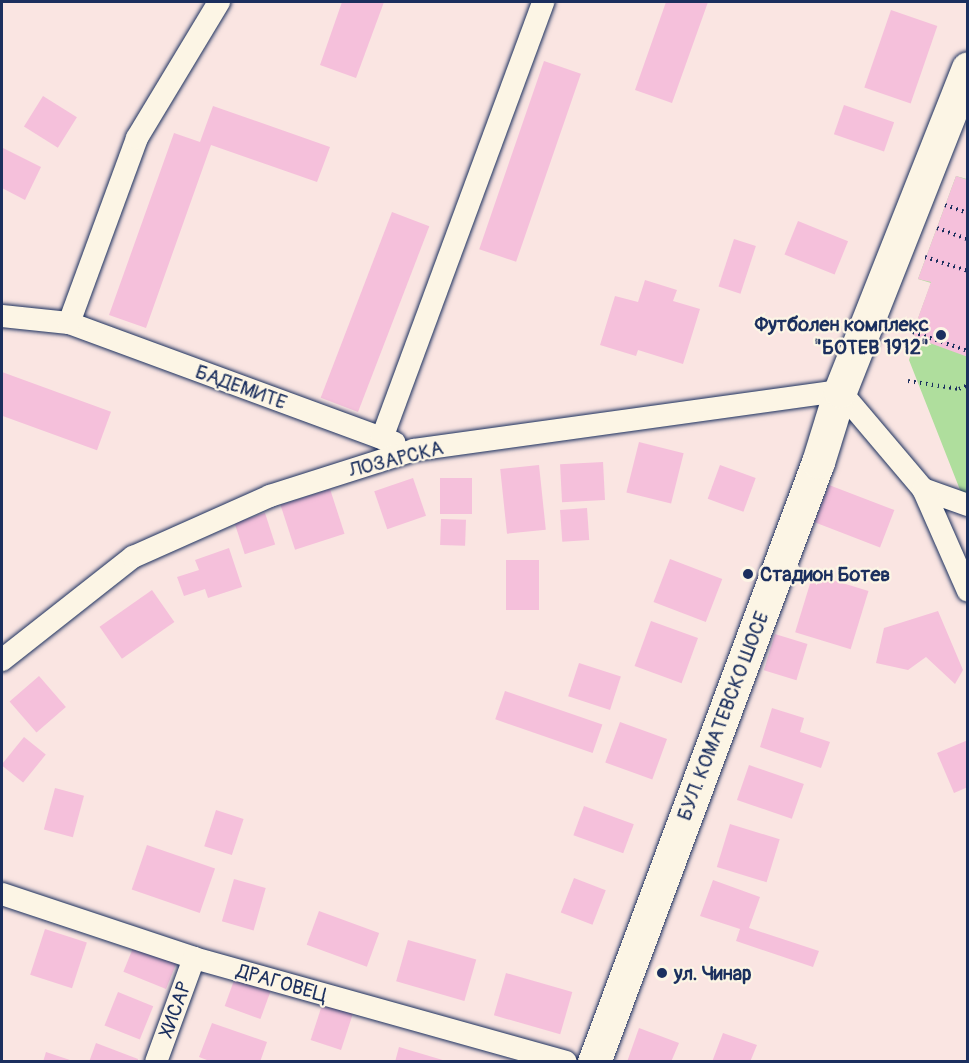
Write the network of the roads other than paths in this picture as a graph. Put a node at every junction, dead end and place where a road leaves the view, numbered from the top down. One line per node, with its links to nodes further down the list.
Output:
1 (219, 2): 5 (street)
2 (543, 2): 7 (street)
3 (968, 68): 6 (main road, БУЛ. КОМАТЕВСКО ШОСЕ)
4 (2, 316): 5 (street, БАДЕМИТЕ)
5 (69, 323): 7 (street, БАДЕМИТЕ)
6 (840, 391): 8 (street, ЛОЗАРСКА); 9 (street); 17 (main road, БУЛ. КОМАТЕВСКО ШОСЕ)
7 (382, 438): 8 (street, БАДЕМИТЕ)
8 (414, 450): 12 (street, ЛОЗАРСКА)
9 (923, 489): 10 (street); 11 (street)
10 (968, 505)
11 (968, 591)
12 (2, 660)
13 (2, 894): 14 (street, ДРАГОВЕЦ)
14 (194, 958): 15 (street, ХИСАР); 16 (street, ДРАГОВЕЦ)
15 (156, 1062)
16 (566, 1062)
17 (594, 1062)

